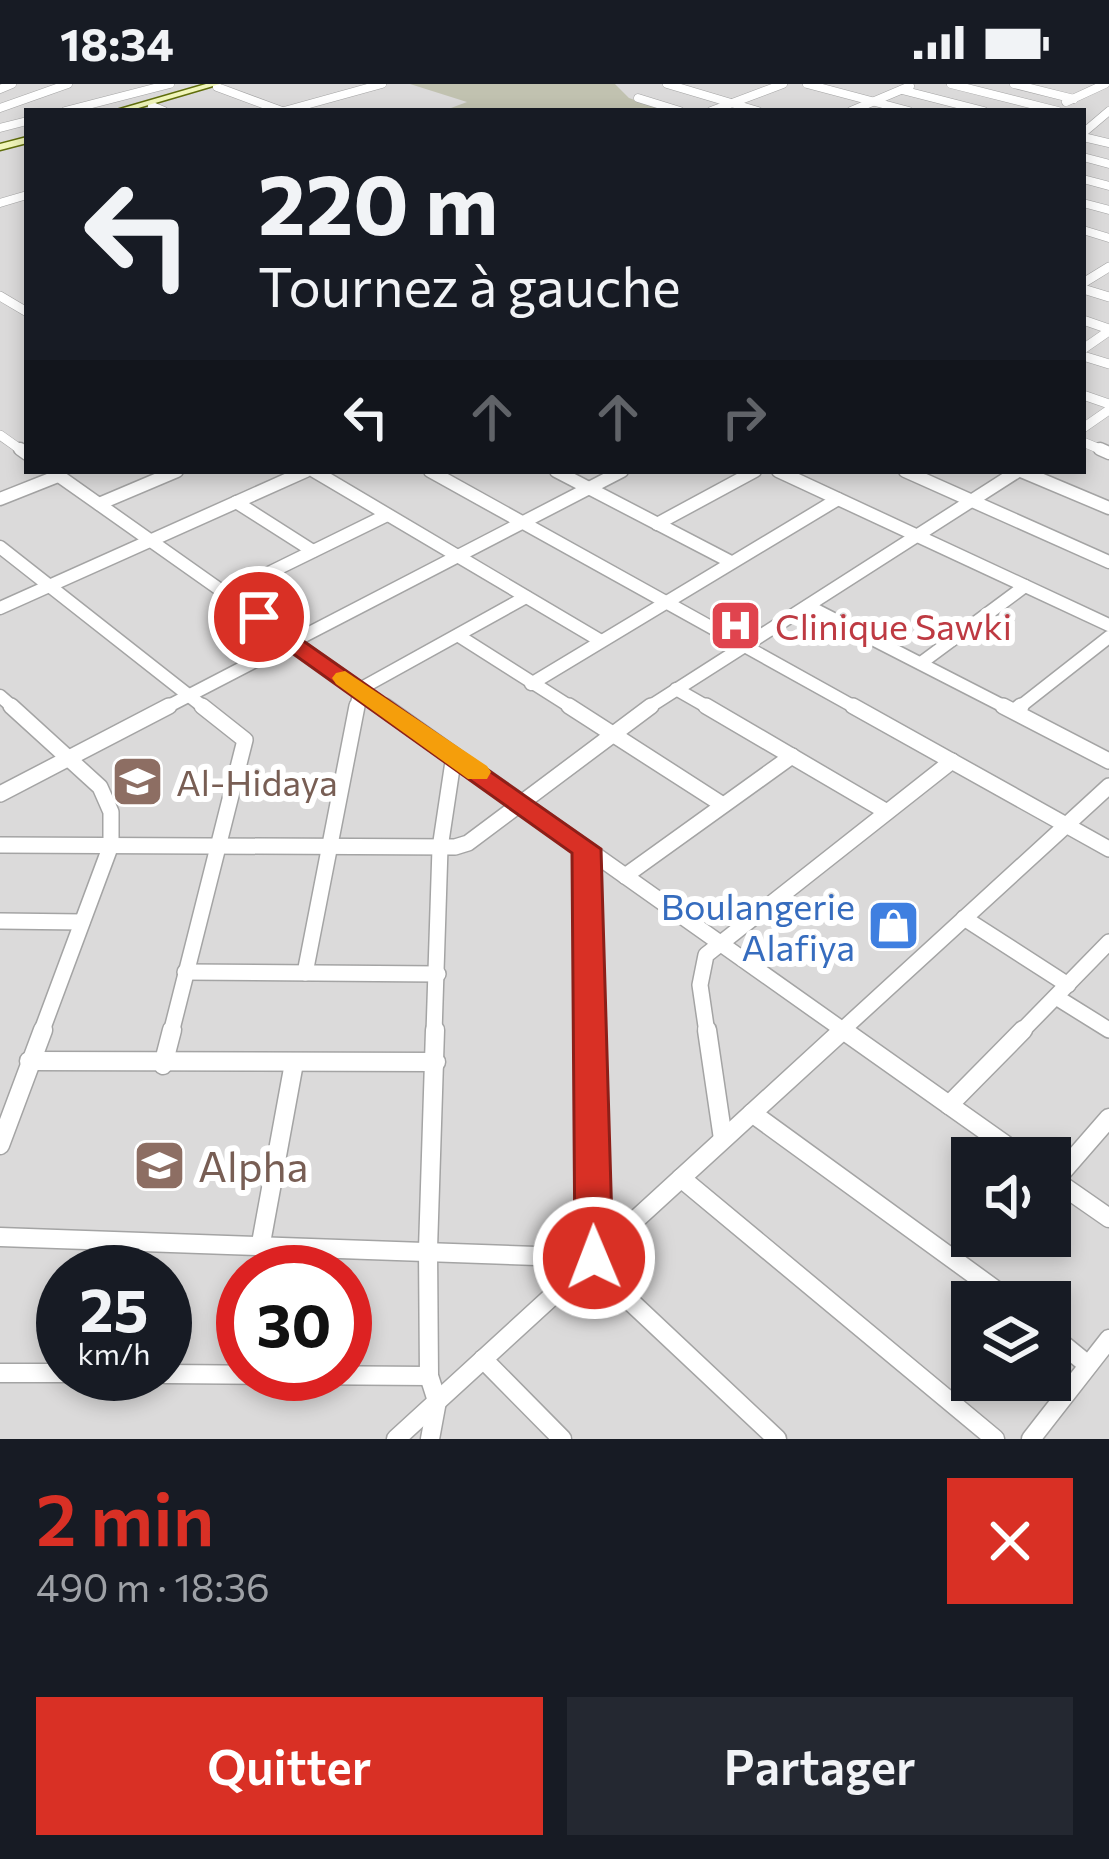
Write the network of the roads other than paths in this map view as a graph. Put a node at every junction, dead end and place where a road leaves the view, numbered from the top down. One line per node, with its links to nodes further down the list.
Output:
1 (11, 84): 15 (street)
2 (68, 84): 25 (street)
3 (170, 84): 26 (street)
4 (382, 84): 32 (street)
5 (667, 84): 22 (street)
6 (739, 84): 17 (street)
7 (783, 84): 17 (street)
8 (806, 84): 18 (street)
9 (848, 84): 18 (street)
10 (915, 84): 16 (street)
11 (950, 84): 39 (street)
12 (1014, 84): 20 (street)
13 (1105, 84): 20 (street)
14 (221, 85): 23 (street); 24 (main road); 27 (main road)
15 (0, 89)
16 (902, 89): 21 (street); 38 (street)
17 (764, 91): 22 (street)
18 (831, 91): 21 (street)
19 (638, 98): 33 (street)
20 (1074, 98): 40 (street)
21 (873, 101): 36 (street); 37 (street)
22 (731, 104): 34 (street); 35 (street)
23 (265, 105): 30 (street); 31 (street)
24 (152, 106): 28 (main road); 29 (street)
25 (0, 108)
26 (77, 108)
27 (130, 108)
28 (144, 108)
29 (157, 108)
30 (254, 108)
31 (274, 108)
32 (294, 108)
33 (670, 108)
34 (720, 108)
35 (746, 108)
36 (857, 108)
37 (898, 108)
38 (973, 108)
39 (1046, 108)
40 (1057, 108)
41 (1109, 111): 43 (street)
42 (1086, 118): 43 (street)
43 (1096, 121): 44 (street); 45 (street)
44 (1109, 123)
45 (1086, 132)
46 (24, 196): 47 (street)
47 (15, 199): 48 (street); 49 (street)
48 (0, 203)
49 (24, 204)
50 (1109, 330): 51 (street)
51 (1086, 349)
52 (53, 474): 66 (street)
53 (56, 474): 70 (street)
54 (170, 474): 70 (street)
55 (302, 474): 69 (street)
56 (314, 474): 72 (street)
57 (435, 474): 73 (street)
58 (562, 474): 65 (street)
59 (616, 474): 65 (street)
60 (749, 474): 74 (street)
61 (784, 474): 67 (street)
62 (912, 474): 68 (street)
63 (1014, 474): 68 (street)
64 (1026, 474): 71 (street)
65 (589, 488): 73 (street); 74 (street)
66 (0, 499)
67 (838, 499): 75 (street); 80 (street)
68 (973, 501): 75 (street); 81 (street)
69 (236, 502): 76 (street); 78 (street)
70 (99, 504): 76 (street)
71 (1109, 508)
72 (387, 515): 78 (street); 79 (street)
73 (523, 523): 79 (street); 86 (street)
74 (657, 524): 80 (street)
75 (918, 536): 83 (street); 87 (street)
76 (150, 541): 82 (street); 84 (street)
77 (0, 547): 82 (street)
78 (313, 551): 84 (street)
79 (457, 556): 85 (street); 92 (street)
80 (731, 562): 86 (street)
81 (1109, 562)
82 (50, 586): 88 (street); 99 (street)
83 (1025, 586): 89 (street); 95 (street)
84 (226, 594): 92 (street)
85 (526, 597): 90 (street); 93 (street)
86 (666, 602): 93 (street); 94 (street)
87 (808, 606): 94 (street); 95 (street)
88 (0, 608)
89 (1109, 625)
90 (459, 636): 96 (street); 97 (street)
91 (1109, 637): 101 (street)
92 (291, 640): 97 (street); 99 (street)
93 (601, 641): 96 (street)
94 (743, 645): 98 (street); 106 (street)
95 (921, 663): 101 (street)
96 (530, 684): 102 (street)
97 (360, 689): 103 (street); 117 (street)
98 (676, 689): 102 (street); 104 (street)
99 (190, 695): 105 (street); 116 (street)
100 (0, 696): 105 (street)
101 (1015, 711): 107 (street)
102 (609, 733): 110 (street); 111 (street)
103 (454, 755): 110 (street); 118 (street)
104 (792, 756): 111 (street); 112 (street)
105 (70, 757): 109 (street); 115 (street)
106 (952, 761): 112 (street); 113 (street)
107 (1109, 761)
108 (1109, 786): 113 (street)
109 (0, 794)
110 (520, 802): 118 (street); 119 (street)
111 (723, 806): 121 (street)
112 (887, 812): 126 (street)
113 (1067, 824): 120 (street); 122 (street)
114 (0, 845): 115 (street)
115 (111, 845): 116 (street); 124 (street)
116 (216, 846): 117 (street); 127 (street)
117 (333, 846): 118 (street); 128 (street)
118 (440, 848): 129 (street)
119 (587, 849): 121 (street); 151 (street)
120 (1109, 849)
121 (625, 876): 126 (street)
122 (964, 918): 130 (street); 131 (street)
123 (0, 920): 124 (street)
124 (82, 922): 133 (street)
125 (1109, 942): 130 (street)
126 (720, 944): 131 (street); 142 (street)
127 (185, 972): 128 (street); 136 (street)
128 (305, 973): 129 (street)
129 (438, 974): 134 (street)
130 (1062, 991): 132 (street); 137 (street)
131 (842, 1030): 137 (street); 138 (street)
132 (1109, 1030)
133 (29, 1061): 136 (street); 140 (street)
134 (436, 1062): 135 (street); 150 (street)
135 (294, 1063): 136 (street); 149 (street)
136 (163, 1065)
137 (949, 1105): 141 (street)
138 (752, 1112): 142 (street); 152 (street)
139 (1109, 1118): 144 (street)
140 (4, 1121): 143 (street)
141 (994, 1137)
142 (723, 1139): 145 (street)
143 (0, 1145)
144 (1071, 1158)
145 (681, 1178): 151 (street); 166 (street)
146 (1071, 1191): 147 (street)
147 (1109, 1218)
148 (0, 1237): 149 (street)
149 (261, 1243): 150 (street)
150 (428, 1249): 151 (street); 160 (street)
151 (594, 1258): 155 (street); 165 (street)
152 (986, 1281)
153 (1109, 1339): 156 (street)
154 (1071, 1351): 156 (street)
155 (483, 1359): 161 (street); 164 (street)
156 (1088, 1365): 167 (street)
157 (0, 1372): 158 (street)
158 (36, 1373)
159 (192, 1374): 160 (street)
160 (429, 1376): 161 (street)
161 (437, 1402): 162 (street); 163 (street)
162 (396, 1439)
163 (430, 1439)
164 (562, 1439)
165 (777, 1439)
166 (995, 1439)
167 (1031, 1439)

